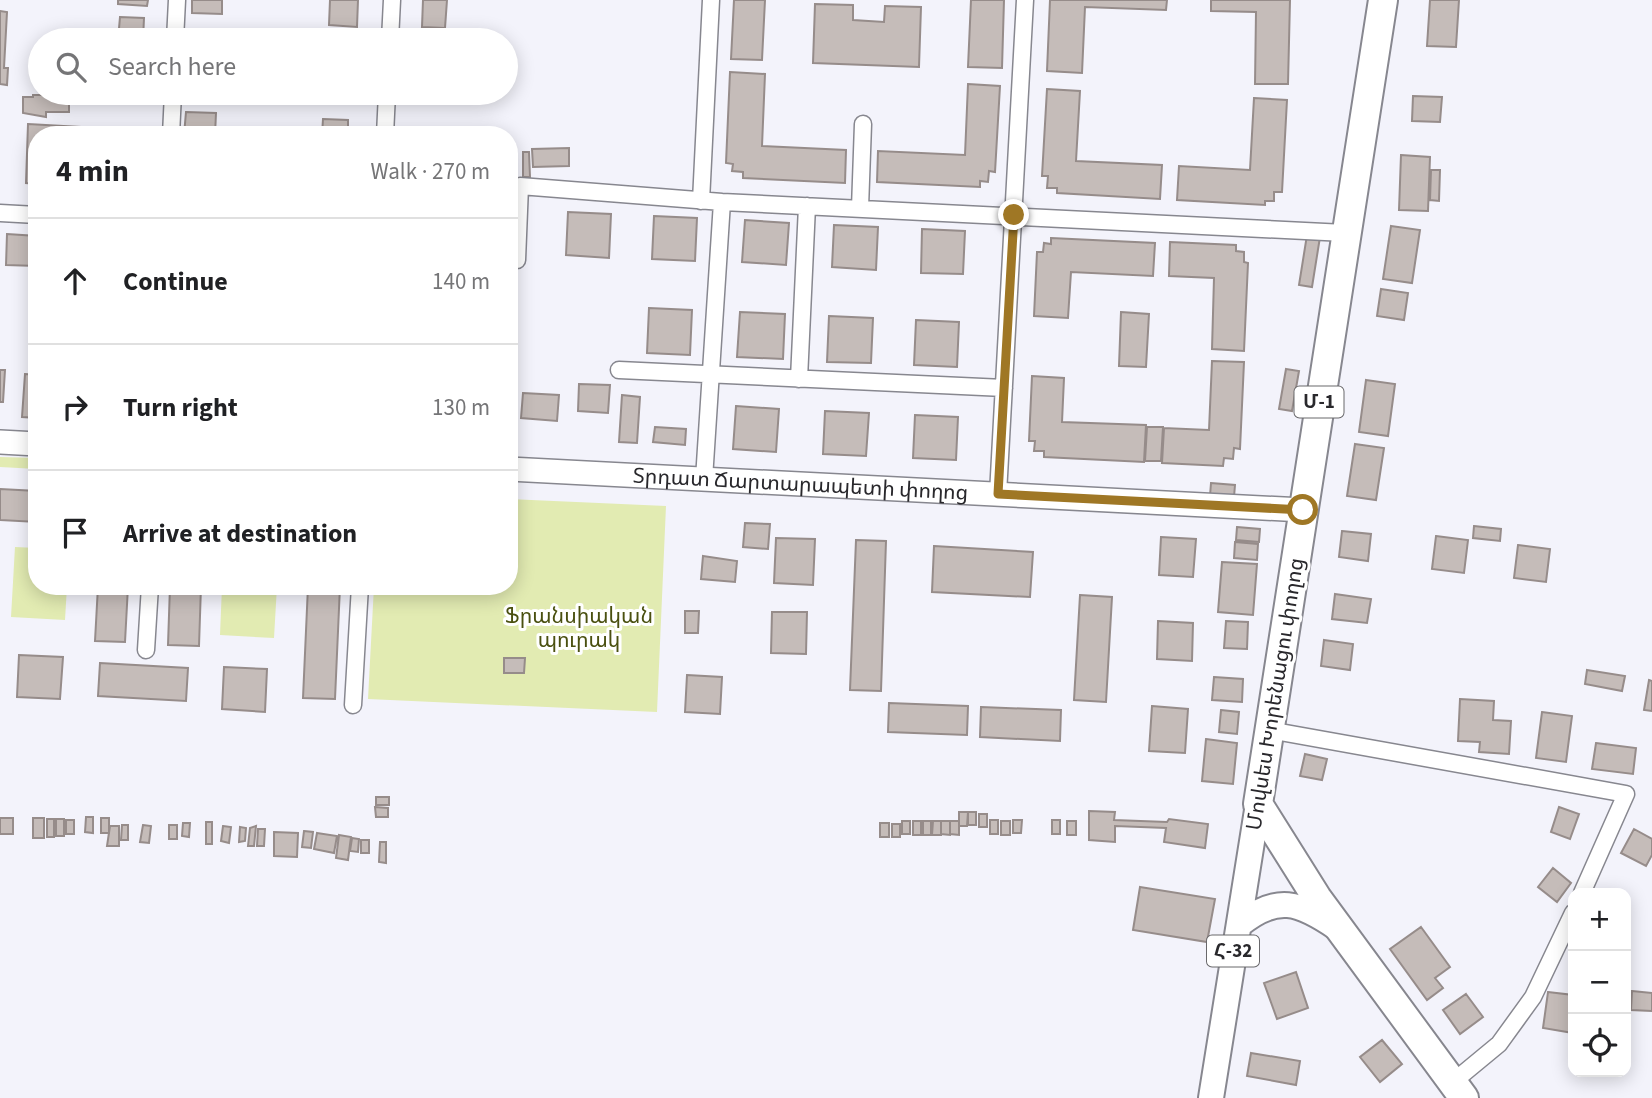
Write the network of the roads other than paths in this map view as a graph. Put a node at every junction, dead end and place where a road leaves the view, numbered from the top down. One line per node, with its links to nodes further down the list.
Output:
1 (177, 0): 6 (street)
2 (391, 0): 7 (street)
3 (711, 0): 13 (street)
4 (1025, 0): 19 (street)
5 (1383, 0): 20 (highway, Մովսես Խորենացու փողոց / Մ-1)
6 (176, 28)
7 (390, 28)
8 (172, 105): 11 (street)
9 (386, 105): 12 (street)
10 (863, 124): 16 (street)
11 (171, 126)
12 (385, 126)
13 (701, 201): 14 (street); 21 (street)
14 (722, 202): 15 (street); 23 (street)
15 (807, 206): 16 (street); 24 (street)
16 (860, 208): 19 (street)
17 (0, 213): 18 (street)
18 (28, 215)
19 (1014, 215): 20 (street); 25 (street)
20 (1345, 233): 31 (highway, Մովսես Խորենացու փողոց / Մ-1)
21 (518, 235)
22 (619, 370): 23 (street)
23 (710, 374): 24 (street); 29 (street)
24 (799, 379): 25 (street)
25 (1004, 388): 30 (street)
26 (0, 442): 27 (street)
27 (28, 444)
28 (518, 469): 29 (street, Տրդատ Ճարտարապետի փողոց)
29 (704, 479): 30 (street, Տրդատ Ճարտարապետի փողոց)
30 (998, 494): 31 (street, Տրդատ Ճարտարապետի փողոց)
31 (1303, 510): 36 (highway, Մովսես Խորենացու փողոց / Մ-1)
32 (149, 595): 34 (street)
33 (359, 595): 35 (street)
34 (146, 650)
35 (353, 705)
36 (1269, 730): 37 (highway, Մովսես Խորենացու փողոց / Մ-1); 38 (street)
37 (1258, 804): 40 (main road, Մովսես Խորենացու փողոց / Հ-32); 41 (highway)
38 (1584, 888)
39 (1568, 923): 42 (street)
40 (1239, 925): 41 (main road); 43 (main road, Մովսես Խորենացու փողոց / Հ-32)
41 (1343, 932): 42 (highway)
42 (1458, 1090)
43 (1211, 1098)

